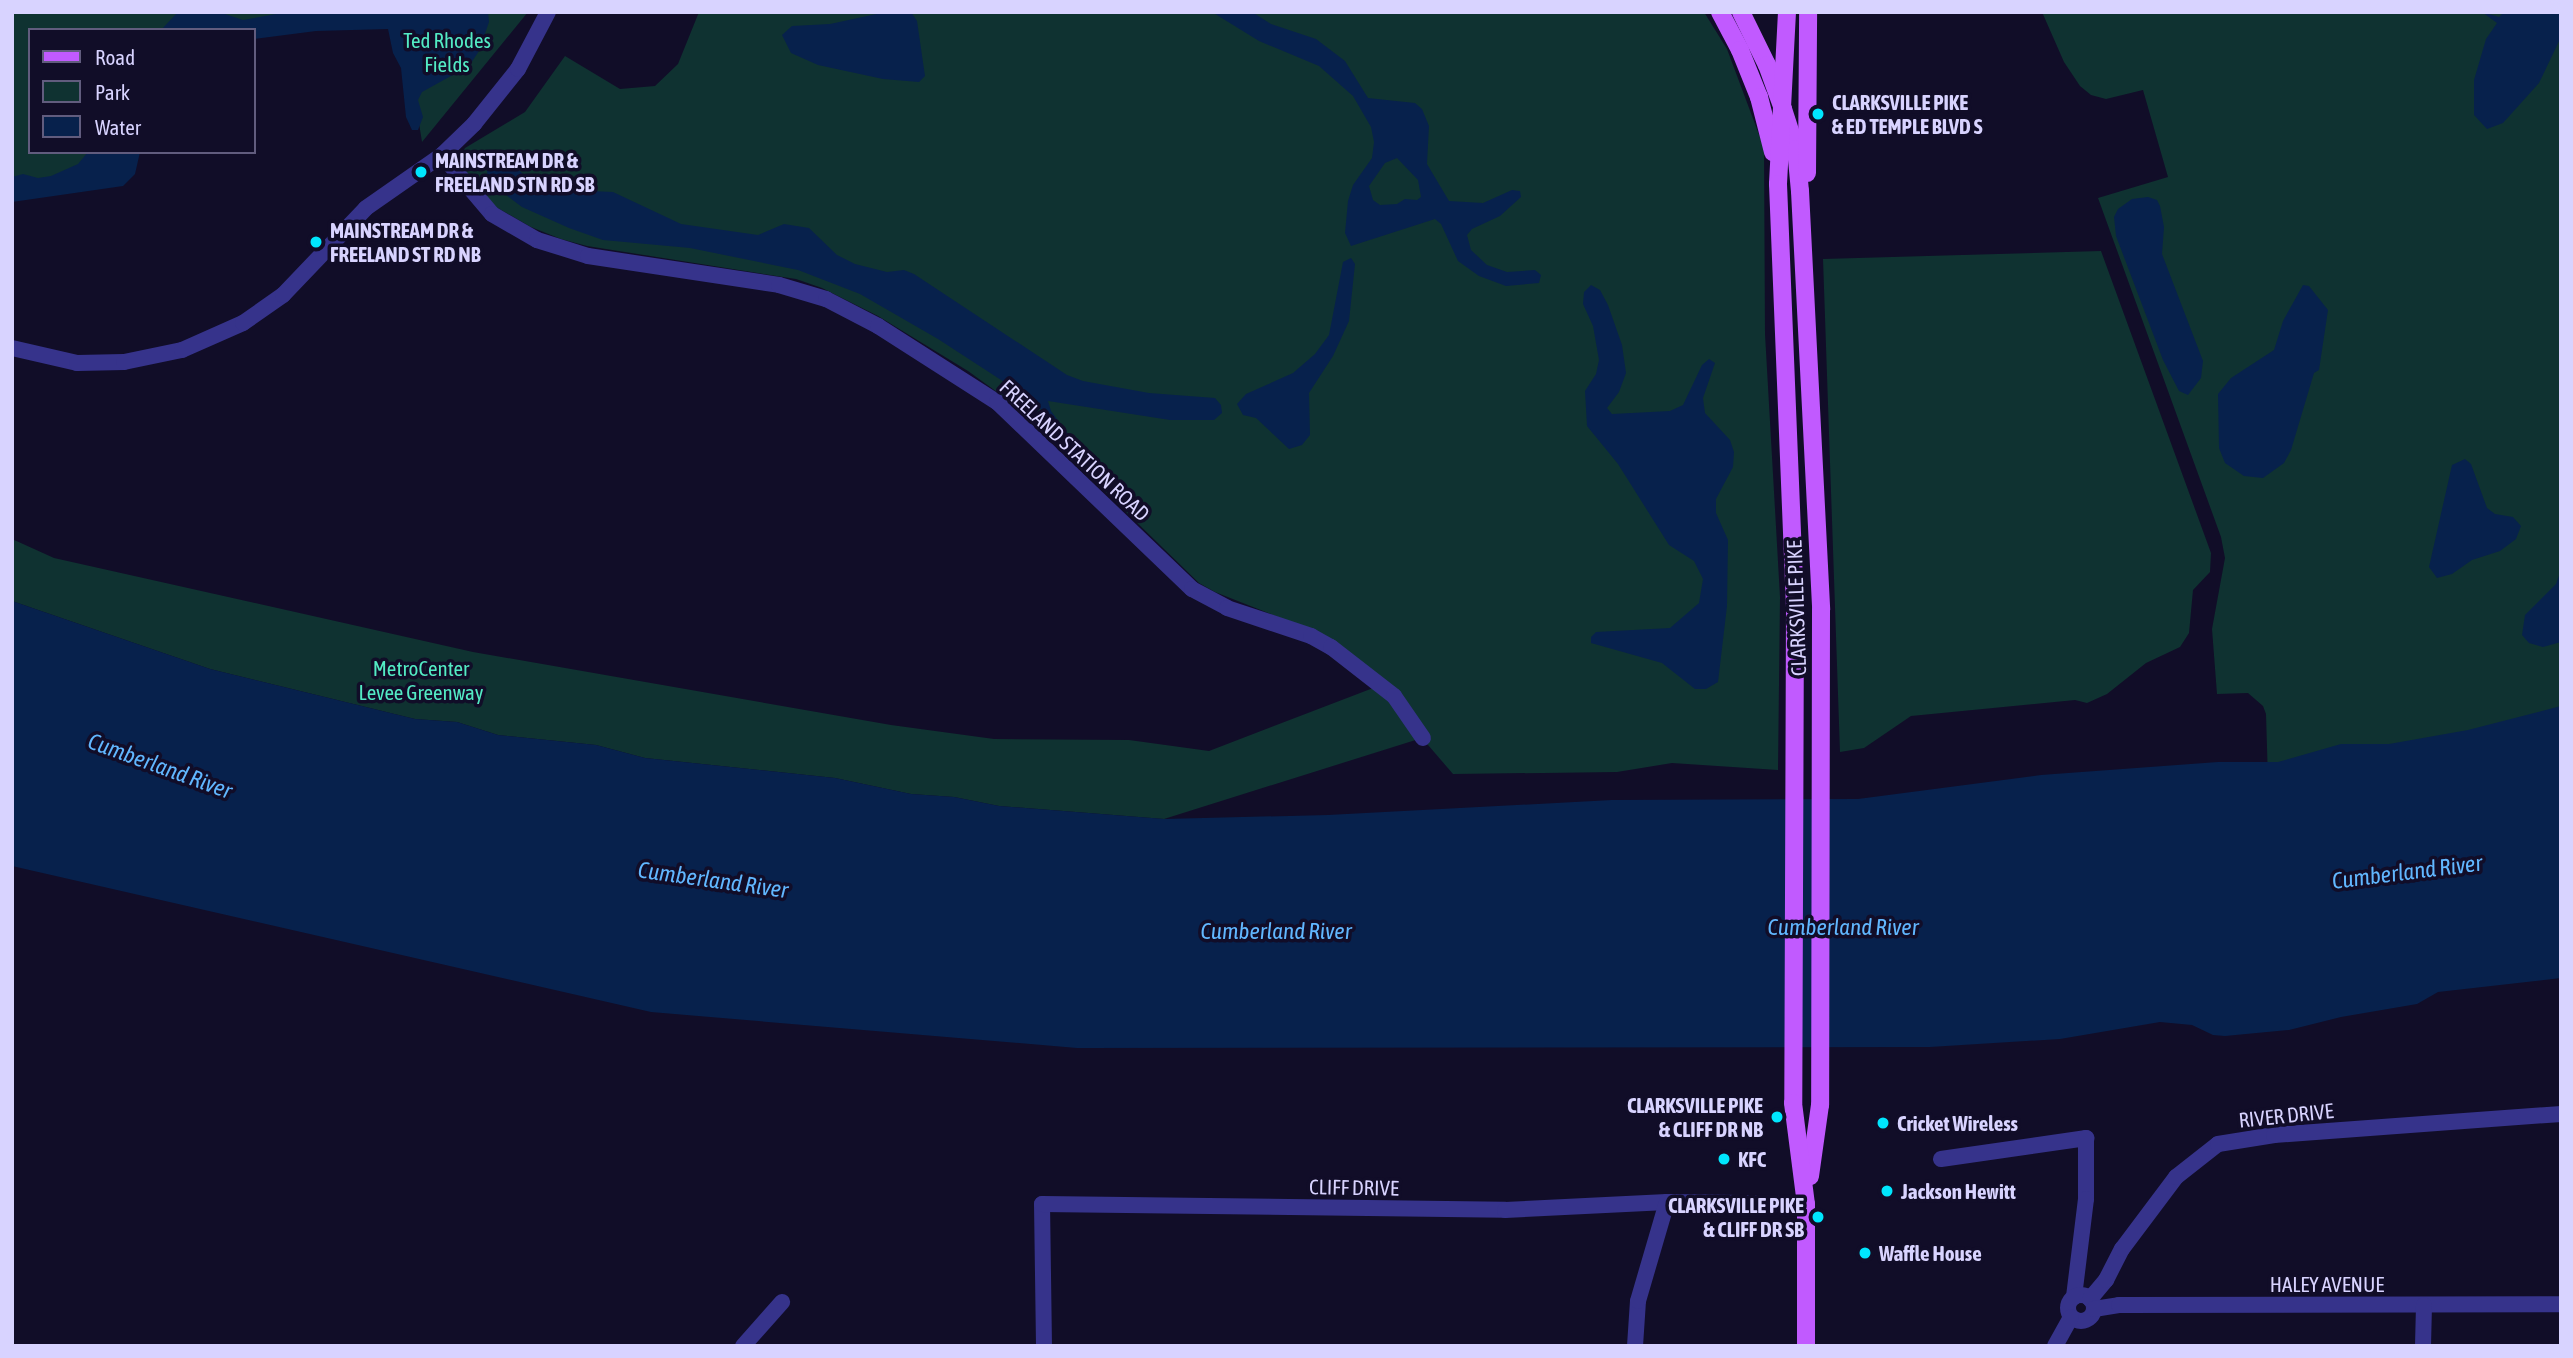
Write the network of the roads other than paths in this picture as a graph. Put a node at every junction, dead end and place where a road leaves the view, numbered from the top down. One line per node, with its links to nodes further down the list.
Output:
1 (548, 12): 9 (street)
2 (1720, 12): 10 (main road)
3 (1741, 12): 8 (main road)
4 (1787, 12): 8 (main road, CLARKSVILLE PIKE)
5 (1796, 12): 7 (main road)
6 (1808, 12): 7 (main road, CLARKSVILLE PIKE)
7 (1809, 81): 11 (main road, CLARKSVILLE PIKE)
8 (1783, 109): 10 (main road, CLARKSVILLE PIKE); 11 (main road)
9 (442, 155): 12 (street); 13 (street, FREELAND STATION ROAD)
10 (1778, 184): 17 (main road, CLARKSVILLE PIKE)
11 (1800, 191): 17 (main road, CLARKSVILLE PIKE)
12 (12, 348)
13 (1423, 738)
14 (2561, 1114): 18 (street, RIVER DRIVE)
15 (1941, 1159): 18 (street)
16 (1667, 1202): 17 (street, CLIFF DRIVE); 24 (street, CLIFF DRIVE); 25 (street)
17 (1806, 1204): 26 (main road, CLARKSVILLE PIKE)
18 (2086, 1301): 21 (street, HALEY AVENUE); 22 (street); 22 (street, HALEY AVENUE)
19 (782, 1302): 23 (street)
20 (2561, 1304): 21 (street, HALEY AVENUE)
21 (2424, 1305): 28 (street)
22 (2071, 1317): 27 (street)
23 (743, 1346)
24 (1044, 1346)
25 (1635, 1346)
26 (1806, 1346)
27 (2055, 1346)
28 (2423, 1346)

